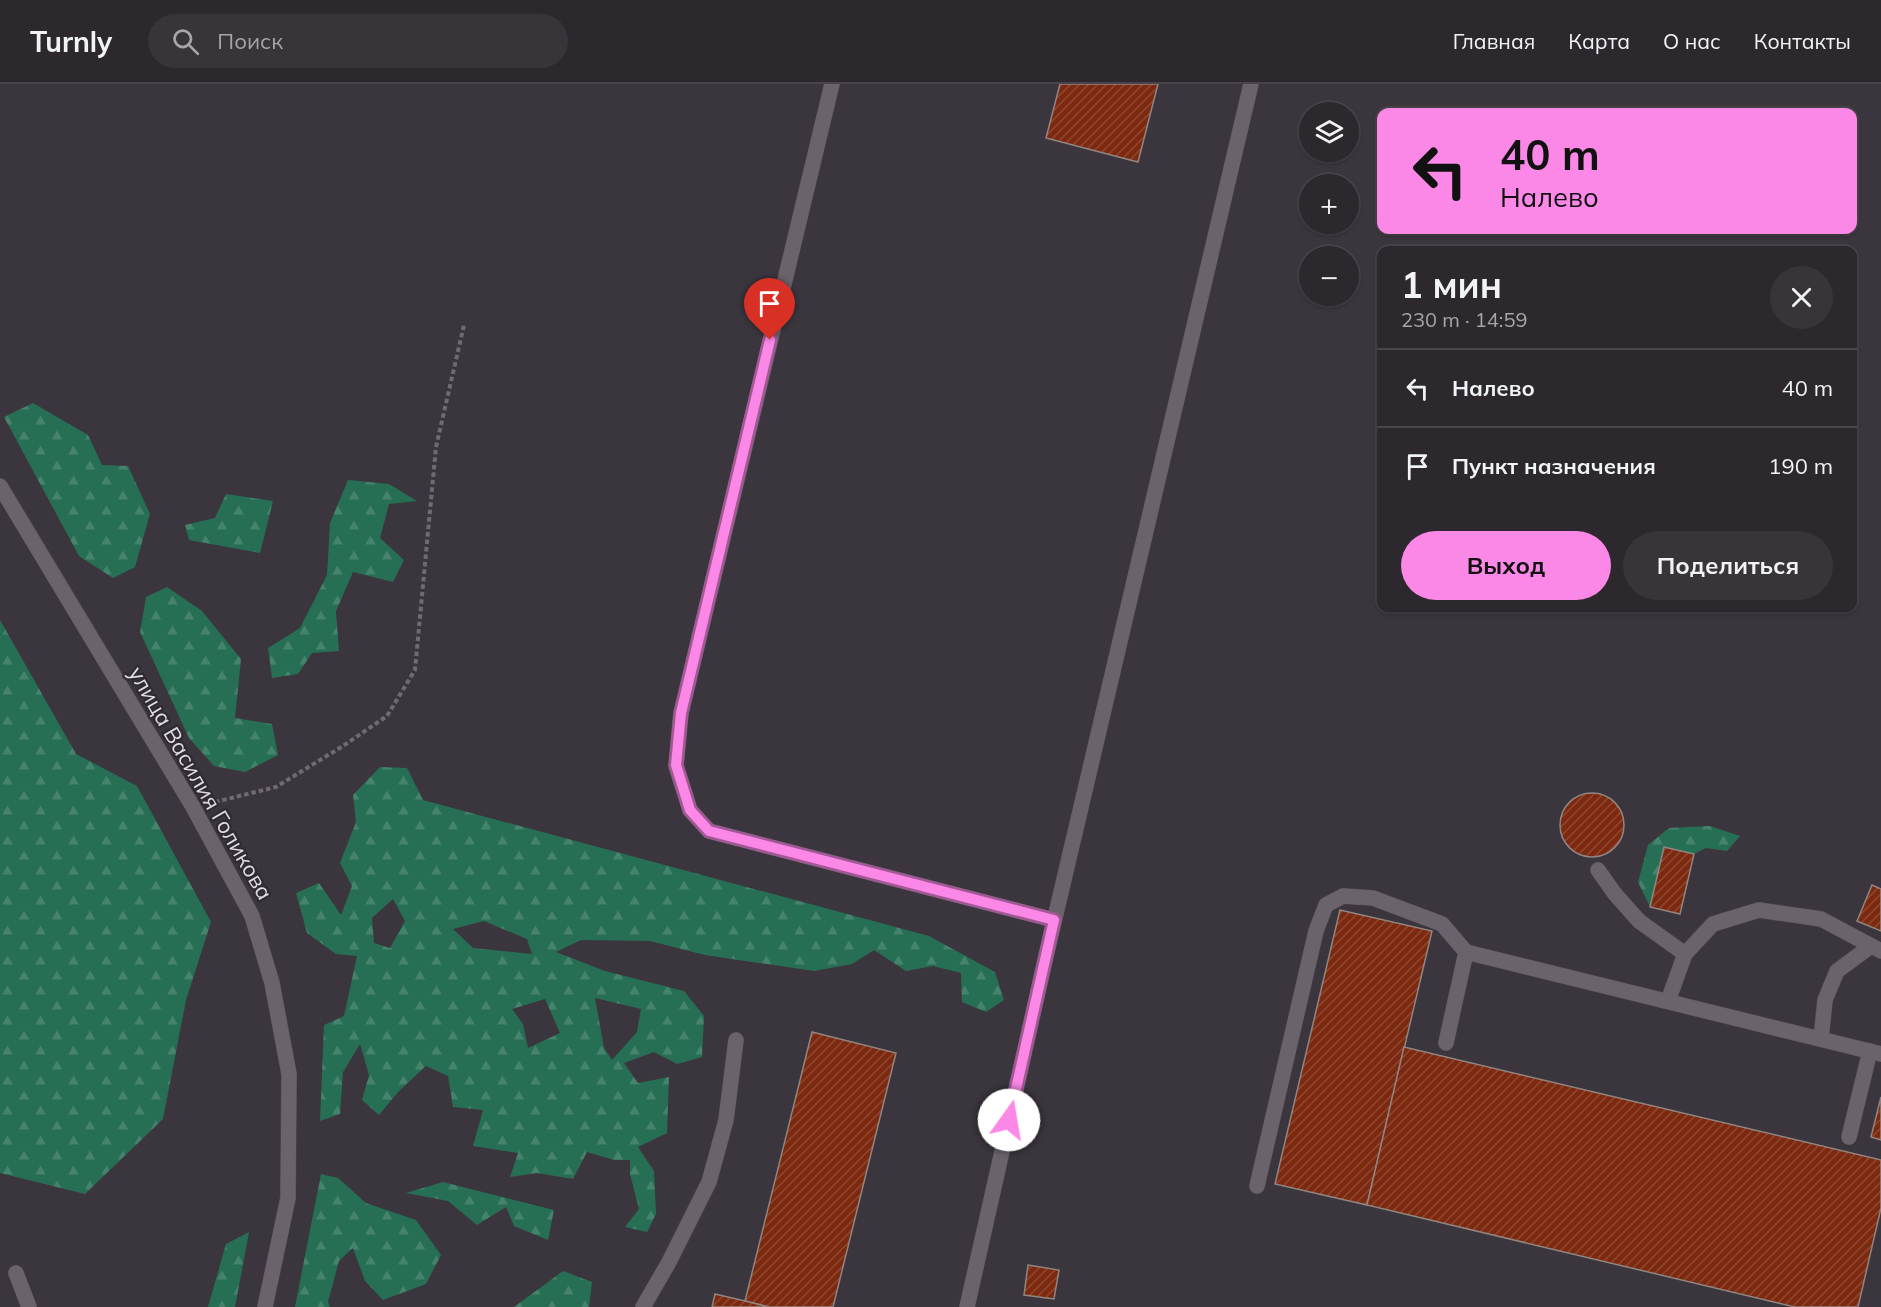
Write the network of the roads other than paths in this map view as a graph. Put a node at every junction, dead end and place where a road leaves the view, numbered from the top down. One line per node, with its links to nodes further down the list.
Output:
1 (832, 84): 5 (street)
2 (1251, 84): 5 (street)
3 (0, 486): 18 (street, улица Василия Голикова)
4 (1598, 870): 8 (street)
5 (1054, 920): 20 (street)
6 (1876, 949): 8 (street); 10 (street)
7 (1466, 952): 9 (street); 12 (street); 15 (street)
8 (1685, 954): 9 (street)
9 (1668, 1001): 10 (street)
10 (1821, 1039): 13 (street)
11 (736, 1040): 19 (street)
12 (1446, 1043)
13 (1875, 1053): 14 (street)
14 (1849, 1137)
15 (1257, 1186)
16 (16, 1273): 17 (street)
17 (29, 1307)
18 (265, 1307)
19 (643, 1307)
20 (967, 1307)

